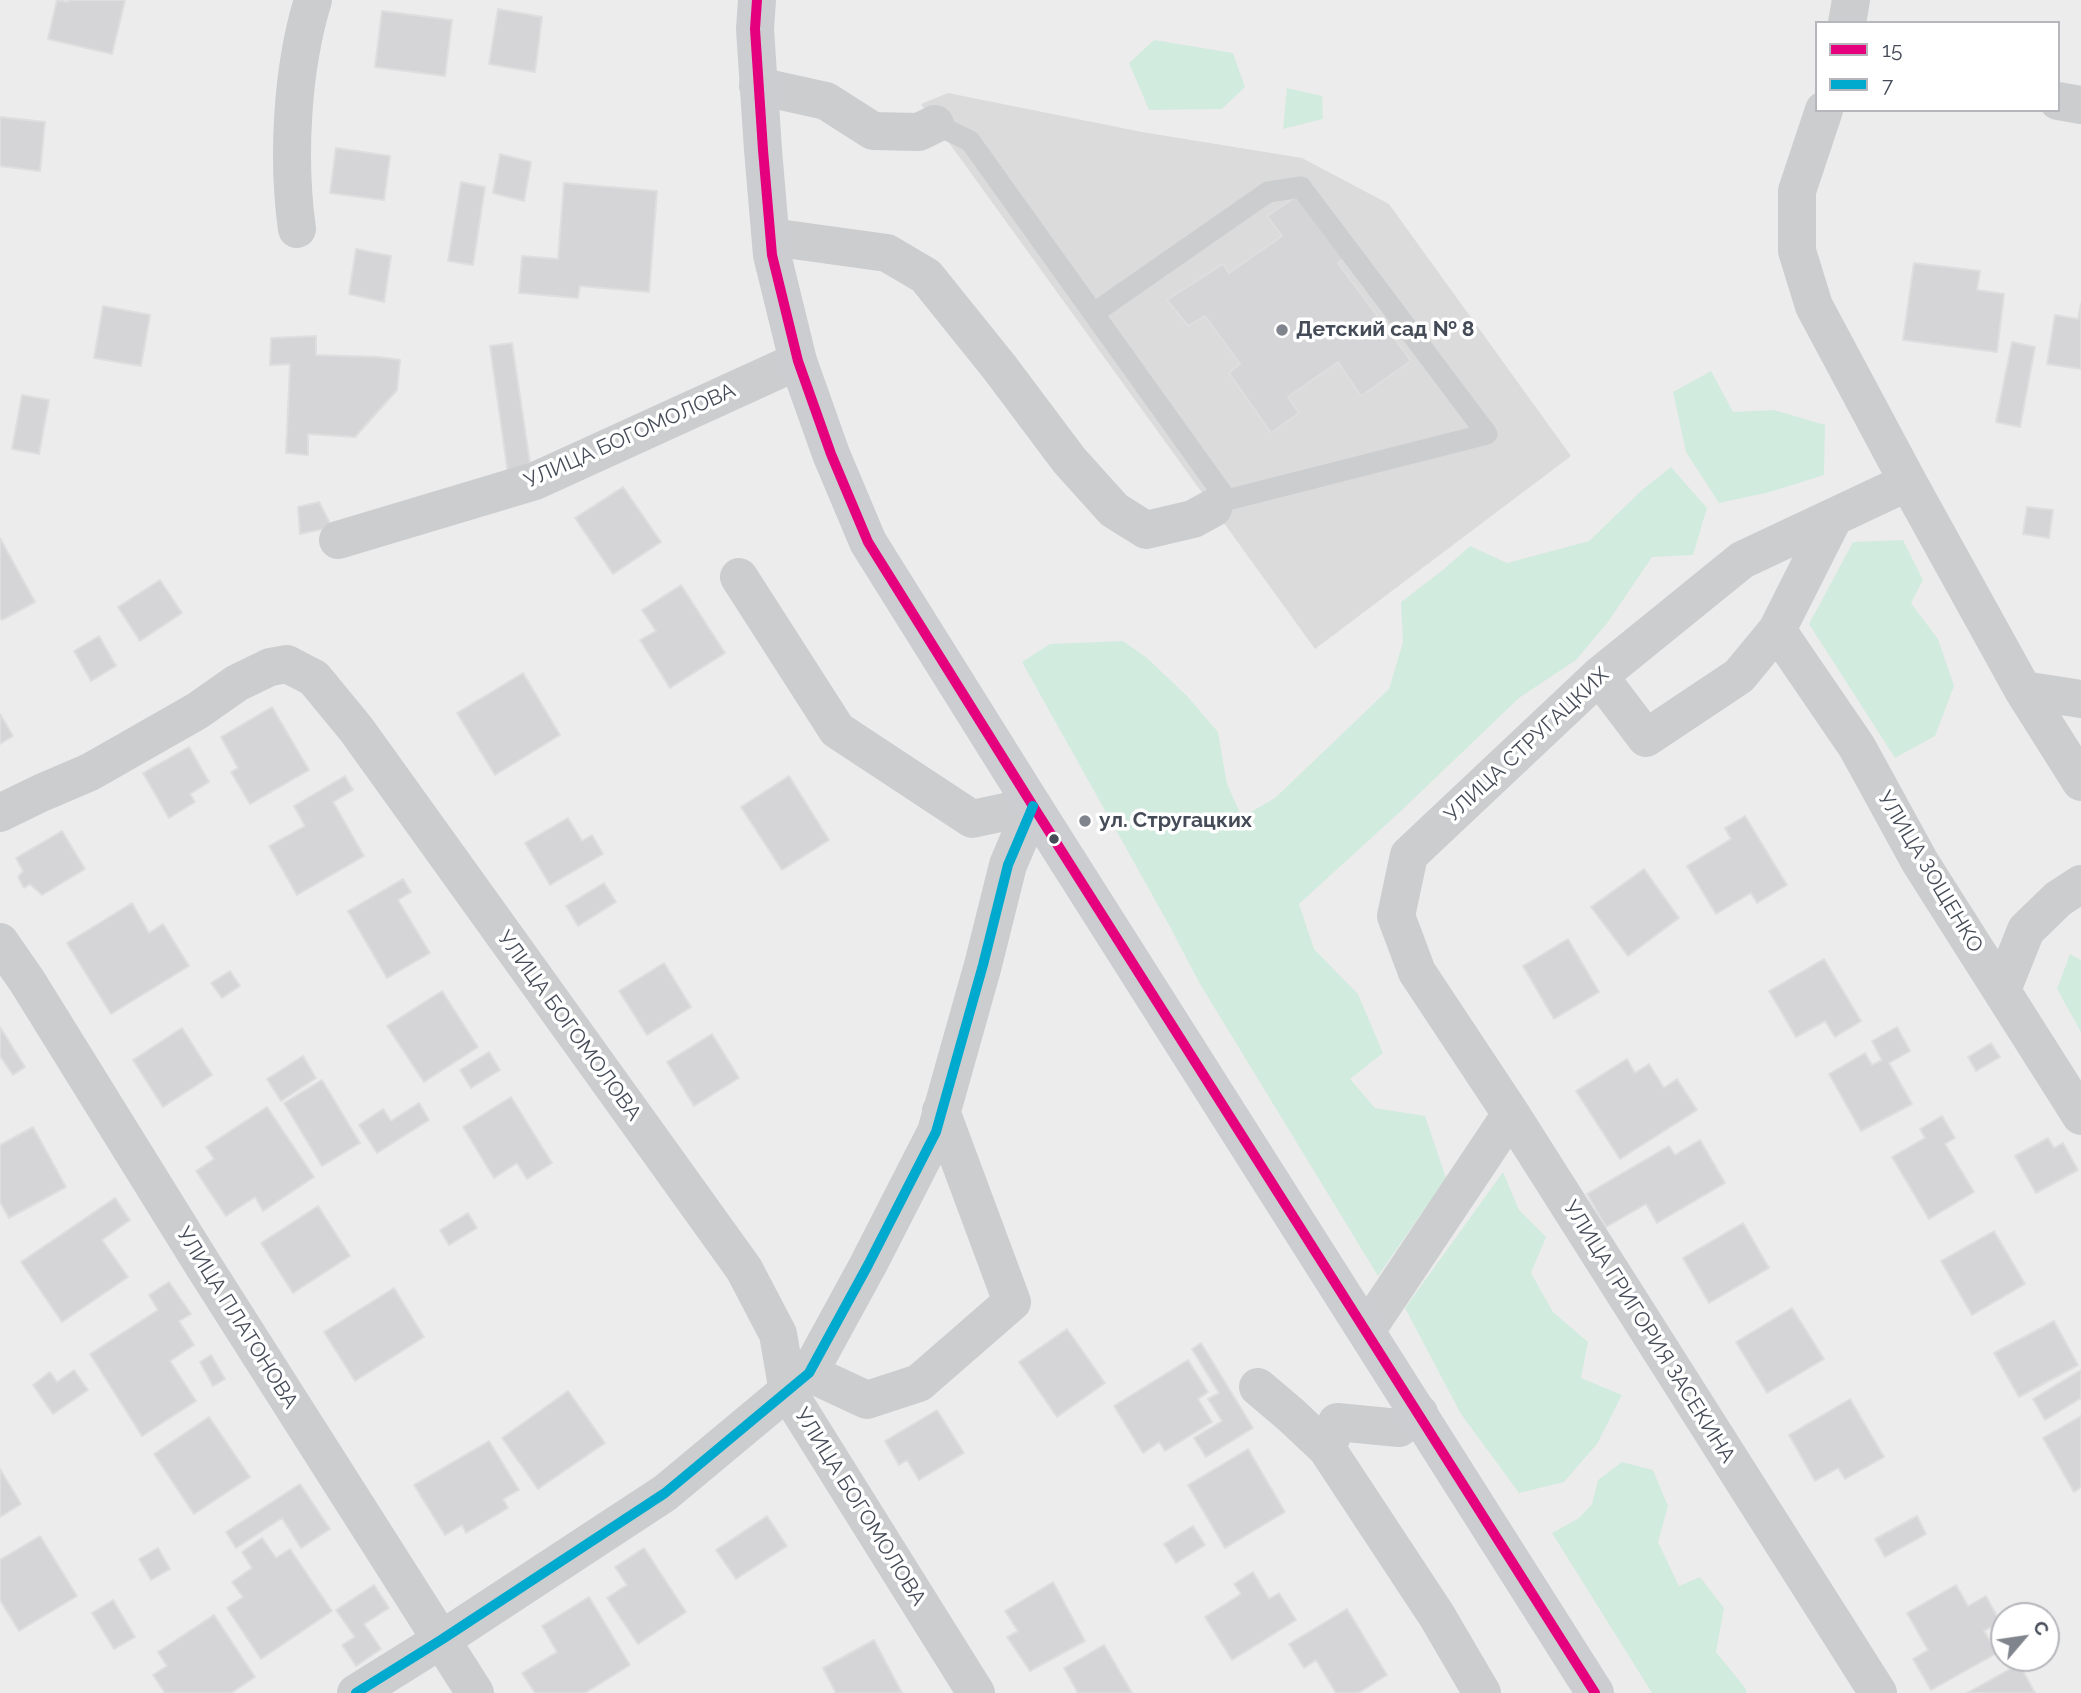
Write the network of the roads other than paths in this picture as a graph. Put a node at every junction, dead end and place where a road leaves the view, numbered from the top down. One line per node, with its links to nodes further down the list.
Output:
1 (313, 0): 10 (street)
2 (757, 0): 5 (main road)
3 (1851, 0): 4 (street)
4 (1847, 21)
5 (758, 86): 9 (street); 11 (main road)
6 (2060, 100): 7 (street)
7 (2081, 105)
8 (1823, 112): 14 (street)
9 (936, 124): 12 (lane)
10 (297, 229)
11 (771, 237): 13 (main road); 15 (street)
12 (1094, 313): 15 (lane); 15 (lane)
13 (798, 361): 17 (street, УЛИЦА БОГОМОЛОВА); 24 (main road)
14 (1908, 482): 16 (street, УЛИЦА СТРУГАЦКИХ); 21 (street)
15 (1220, 504)
16 (1834, 517): 19 (street); 20 (street, УЛИЦА СТРУГАЦКИХ)
17 (338, 540)
18 (739, 577): 24 (street)
19 (1777, 630): 20 (street); 29 (street, УЛИЦА ЗОЩЕНКО)
20 (1600, 676): 28 (street, УЛИЦА СТРУГАЦКИХ)
21 (2023, 690): 22 (street); 23 (street)
22 (2081, 699)
23 (2081, 782)
24 (1033, 806): 30 (street); 33 (main road)
25 (0, 813): 34 (street, УЛИЦА БОГОМОЛОВА)
26 (2081, 884): 29 (street)
27 (0, 942): 38 (street, УЛИЦА ПЛАТОНОВА)
28 (1417, 972): 31 (street, УЛИЦА ГРИГОРИЯ ЗАСЕКИНА)
29 (2002, 990): 32 (street, УЛИЦА ЗОЩЕНКО)
30 (941, 1111): 34 (street); 34 (street)
31 (1511, 1114): 33 (street); 44 (street, УЛИЦА ГРИГОРИЯ ЗАСЕКИНА)
32 (2081, 1116)
33 (1366, 1331): 36 (main road)
34 (798, 1382): 38 (street); 41 (street, УЛИЦА БОГОМОЛОВА)
35 (1258, 1387): 37 (street)
36 (1419, 1413): 37 (street); 43 (main road)
37 (1327, 1449): 42 (street)
38 (442, 1640): 39 (street); 40 (street, УЛИЦА ПЛАТОНОВА)
39 (356, 1693)
40 (475, 1693)
41 (976, 1693)
42 (1482, 1693)
43 (1595, 1693)
44 (1878, 1693)

